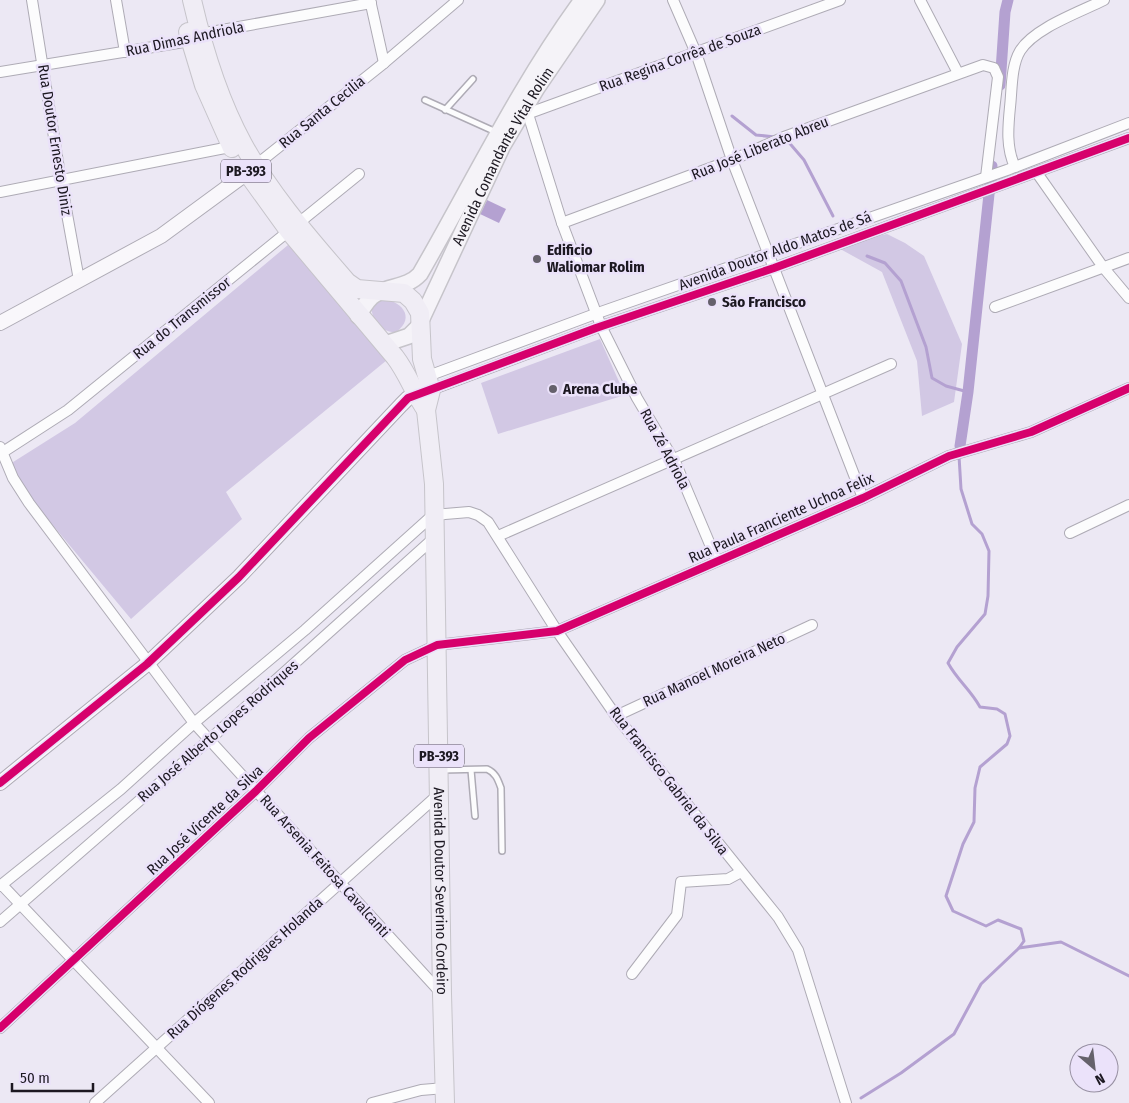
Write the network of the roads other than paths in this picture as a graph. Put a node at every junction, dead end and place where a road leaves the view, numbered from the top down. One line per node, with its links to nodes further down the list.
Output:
1 (32, 0): 17 (street, Rua Doutor Ernesto Diniz)
2 (116, 0): 14 (street)
3 (180, 0): 13 (highway, PB-393)
4 (192, 0): 13 (highway, PB-393)
5 (458, 0): 16 (street, Rua Santa Cecilia)
6 (582, 0): 25 (main road, Avenida Comandante Vital Rolim)
7 (597, 0): 23 (main road, Avenida Comandante Vital Rolim)
8 (673, 0): 15 (street)
9 (840, 0): 15 (street, Rua Regina Corrêa de Souza)
10 (920, 0): 19 (street)
11 (1104, 0): 29 (street)
12 (370, 2): 13 (street, Rua Dimas Andriola); 16 (street)
13 (195, 37): 14 (street, Rua Dimas Andriola); 27 (highway, PB-393)
14 (125, 52): 17 (street, Rua Dimas Andriola)
15 (696, 53): 23 (street, Rua Regina Corrêa de Souza); 28 (street)
16 (384, 63): 30 (street, Rua Santa Cecilia)
17 (44, 64): 18 (street, Rua Dimas Andriola); 34 (street, Rua Doutor Ernesto Diniz)
18 (0, 72)
19 (958, 73): 28 (street, Rua José Liberato Abreu); 33 (street, Rua José Liberato Abreu)
20 (473, 79): 22 (lane)
21 (426, 100): 22 (lane)
22 (445, 110): 25 (lane)
23 (524, 115): 36 (street, Rua Zé Adriola); 48 (main road, Avenida Comandante Vital Rolim)
24 (1129, 123): 29 (street, Avenida Doutor Aldo Matos de Sá)
25 (497, 132): 43 (main road, Avenida Comandante Vital Rolim)
26 (1129, 138): 31 (street, Avenida Doutor Aldo Matos de Sá)
27 (237, 145): 30 (highway, PB-393); 34 (street)
28 (732, 160): 36 (street, Rua José Liberato Abreu); 38 (street)
29 (1011, 168): 33 (street, Avenida Doutor Aldo Matos de Sá)
30 (252, 169): 37 (highway, PB-393); 42 (street, Rua Santa Cecilia)
31 (1037, 173): 40 (street); 41 (street, Avenida Doutor Aldo Matos de Sá)
32 (359, 174): 37 (street, Rua do Transmissor)
33 (987, 176): 38 (street, Avenida Doutor Aldo Matos de Sá)
34 (61, 181): 35 (street); 42 (street, Rua Doutor Ernesto Diniz)
35 (0, 192)
36 (562, 223): 46 (street, Rua Zé Adriola)
37 (293, 227): 43 (highway, PB-393); 47 (highway, PB-393); 56 (street, Rua do Transmissor)
38 (769, 252): 41 (street); 46 (street, Avenida Doutor Aldo Matos de Sá)
39 (1129, 258): 40 (street)
40 (1103, 267): 44 (street); 45 (street)
41 (774, 268): 50 (street, Avenida Doutor Aldo Matos de Sá); 55 (street)
42 (79, 280): 49 (street, Rua Santa Cecilia)
43 (383, 291): 47 (main road); 48 (highway)
44 (1129, 298)
45 (995, 307)
46 (596, 314): 50 (street, Rua Zé Adriola); 53 (street, Avenida Doutor Aldo Matos de Sá)
47 (358, 316): 51 (highway)
48 (422, 320): 51 (main road); 53 (highway, Avenida Doutor Severino Cordeiro / PB-393)
49 (0, 323)
50 (601, 326): 53 (street, Avenida Doutor Aldo Matos de Sá); 57 (street, Rua Zé Adriola)
51 (385, 344): 53 (highway, Avenida Doutor Severino Cordeiro / PB-393)
52 (891, 364): 55 (street)
53 (425, 387): 60 (highway, Avenida Doutor Severino Cordeiro / PB-393); 68 (street)
54 (1129, 388): 58 (street, Rua Paula Franciente Uchoa Felix)
55 (822, 394): 57 (street); 58 (street)
56 (1, 451): 68 (street, Rua Arsenia Feitosa Cavalcanti)
57 (673, 459): 62 (street); 64 (street, Rua Zé Adriola)
58 (863, 498): 64 (street, Rua Paula Franciente Uchoa Felix)
59 (1129, 505): 61 (street)
60 (433, 515): 62 (street, Rua Francisco Gabriel da Silva); 63 (highway, Avenida Doutor Severino Cordeiro / PB-393); 70 (street, Rua José Alberto Lopes Rodriques)
61 (1070, 533)
62 (498, 536): 66 (street, Rua Francisco Gabriel da Silva)
63 (433, 539): 67 (highway, Avenida Doutor Severino Cordeiro / PB-393); 71 (street, Rua José Alberto Lopes Rodriques)
64 (717, 561): 66 (street, Rua Paula Franciente Uchoa Felix)
65 (812, 625): 69 (street, Rua Manoel Moreira Neto)
66 (557, 631): 67 (street, Rua Paula Franciente Uchoa Felix); 69 (street, Rua Francisco Gabriel da Silva)
67 (438, 645): 72 (highway, Avenida Doutor Severino Cordeiro / PB-393); 75 (street, Rua José Vicente da Silva)
68 (147, 664): 70 (street, Rua Arsenia Feitosa Cavalcanti); 74 (street)
69 (616, 716): 79 (street, Rua Francisco Gabriel da Silva)
70 (194, 723): 71 (street, Rua Arsenia Feitosa Cavalcanti); 81 (street, Rua José Alberto Lopes Rodriques)
71 (209, 740): 75 (street, Rua Arsenia Feitosa Cavalcanti); 82 (street, Rua José Alberto Lopes Rodriques)
72 (440, 770): 73 (lane); 76 (highway, Avenida Doutor Severino Cordeiro / PB-393)
73 (471, 770): 77 (lane); 78 (lane)
74 (0, 782)
75 (256, 791): 80 (street, Rua Arsenia Feitosa Cavalcanti); 84 (street, Rua José Vicente da Silva)
76 (440, 794): 80 (street, Rua Diógenes Rodrigues Holanda); 86 (highway, Avenida Doutor Severino Cordeiro / PB-393)
77 (475, 816)
78 (502, 851)
79 (741, 872): 85 (street); 94 (street, Rua Francisco Gabriel da Silva)
80 (340, 883): 86 (street, Rua Arsenia Feitosa Cavalcanti); 88 (street, Rua Diógenes Rodrigues Holanda)
81 (1, 885): 82 (street)
82 (20, 904): 83 (street, Rua José Alberto Lopes Rodriques); 84 (street)
83 (0, 922)
84 (74, 961): 87 (street, Rua José Vicente da Silva); 88 (street)
85 (632, 974)
86 (442, 994): 89 (highway, Avenida Doutor Severino Cordeiro / PB-393)
87 (0, 1028)
88 (155, 1048): 91 (street, Rua Diógenes Rodrigues Holanda); 92 (street)
89 (445, 1096): 90 (street)
90 (399, 1099): 93 (street)
91 (95, 1103)
92 (209, 1103)
93 (372, 1103)
94 (846, 1103)

